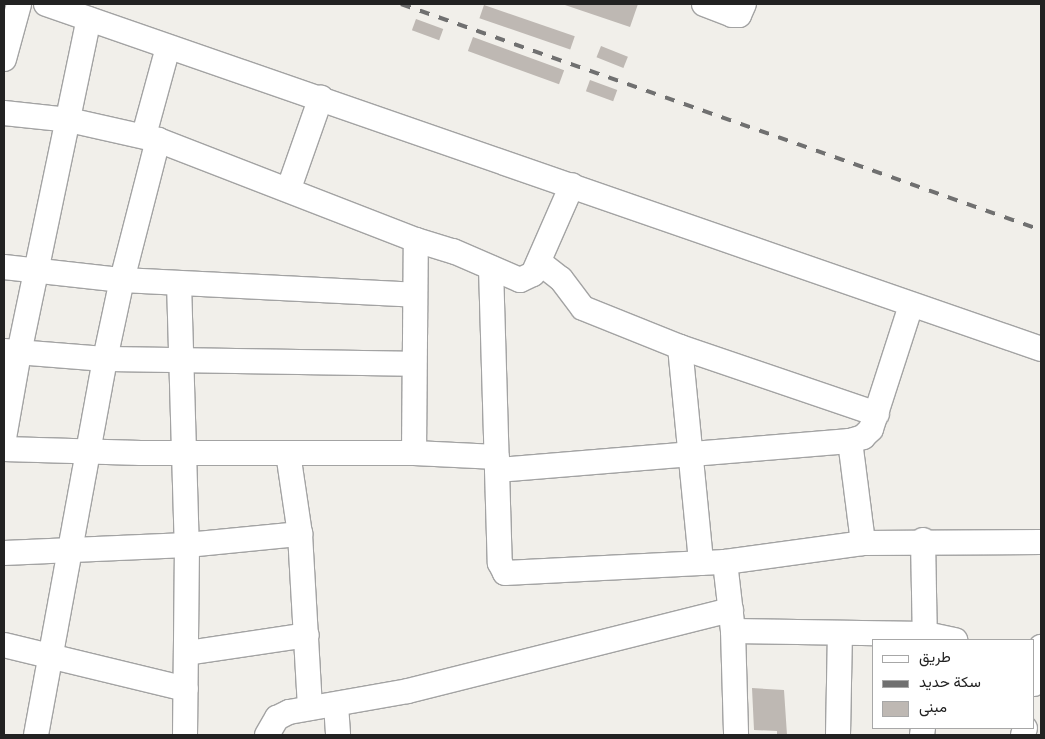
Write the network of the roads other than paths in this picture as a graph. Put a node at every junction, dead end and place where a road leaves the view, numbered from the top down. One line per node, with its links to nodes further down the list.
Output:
1 (19, 4): 7 (street)
2 (46, 4): 5 (street)
3 (704, 4): 4 (street)
4 (744, 4)
5 (89, 19): 6 (street); 10 (street)
6 (168, 47): 8 (street); 11 (street)
7 (4, 59)
8 (321, 97): 12 (street); 13 (street)
9 (4, 113): 10 (street)
10 (69, 120): 11 (street); 18 (street)
11 (151, 138): 13 (street); 19 (street)
12 (572, 185): 15 (street); 22 (street)
13 (288, 188): 14 (street)
14 (416, 240): 17 (street); 21 (street)
15 (539, 262): 17 (street); 23 (street)
16 (4, 267): 18 (street)
17 (491, 268): 38 (street)
18 (38, 270): 19 (street); 25 (street)
19 (122, 280): 20 (street); 26 (street)
20 (179, 283): 21 (street); 27 (street)
21 (415, 295): 28 (street)
22 (911, 305): 24 (street); 29 (street)
23 (680, 347): 29 (street); 37 (street)
24 (1041, 349)
25 (11, 352): 26 (street); 30 (street)
26 (105, 360): 27 (street); 33 (street)
27 (179, 362): 28 (street); 34 (street)
28 (414, 364): 36 (street)
29 (877, 414): 31 (street)
30 (4, 438)
31 (850, 441): 37 (street); 41 (street)
32 (4, 449): 33 (street)
33 (90, 452): 34 (street); 44 (street)
34 (183, 453): 35 (street); 43 (street)
35 (288, 453): 36 (street); 39 (street)
36 (414, 453): 38 (street)
37 (690, 455): 38 (street); 47 (street)
38 (497, 464): 47 (street)
39 (300, 534): 43 (street); 50 (street)
40 (923, 540): 41 (street); 42 (street); 51 (street)
41 (864, 542): 46 (street)
42 (1041, 542)
43 (186, 545): 44 (street); 54 (street)
44 (70, 552): 45 (street); 56 (street)
45 (4, 554)
46 (725, 562): 47 (street); 48 (street)
47 (701, 563)
48 (732, 620): 49 (street); 59 (street); 65 (street)
49 (840, 633): 51 (street); 66 (street)
50 (307, 635): 54 (street); 60 (street)
51 (925, 637): 52 (street)
52 (945, 639)
53 (4, 645): 56 (street)
54 (187, 653): 58 (street)
55 (1039, 655): 57 (street)
56 (50, 658): 58 (street); 61 (street)
57 (1035, 678)
58 (186, 689): 62 (street)
59 (336, 705): 60 (street); 64 (street)
60 (310, 708): 63 (street)
61 (36, 735)
62 (185, 735)
63 (267, 735)
64 (338, 735)
65 (736, 735)
66 (838, 735)

